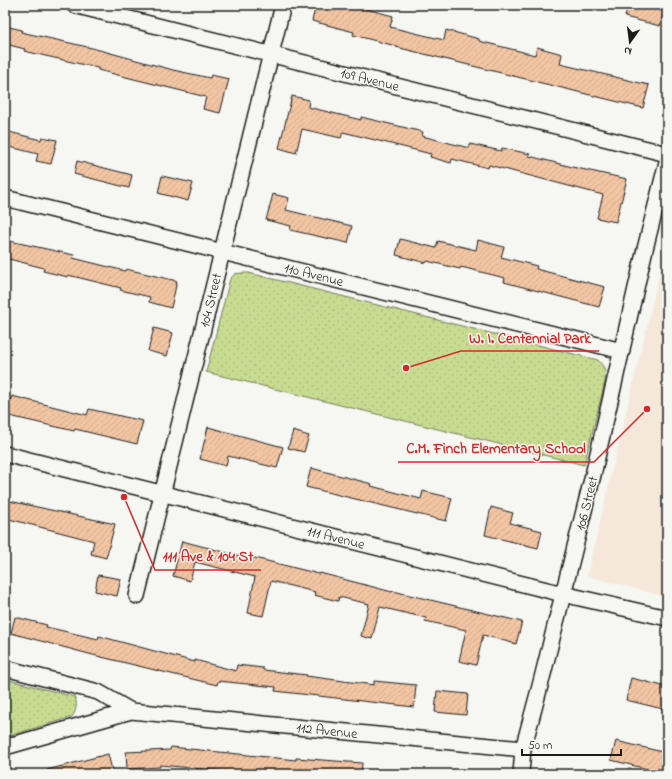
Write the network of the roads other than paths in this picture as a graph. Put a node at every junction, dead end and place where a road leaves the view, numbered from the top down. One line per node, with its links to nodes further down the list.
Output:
1 (74, 5): 3 (street, 109 Avenue)
2 (283, 5): 3 (street, 104 Street)
3 (271, 54): 4 (street, 109 Avenue); 7 (street, 104 Street)
4 (667, 154)
5 (667, 162): 8 (street, 106 Street)
6 (5, 198): 7 (street, 110 Avenue)
7 (222, 252): 8 (street, 110 Avenue); 10 (street, 104 Street)
8 (622, 351): 11 (street, 106 Street)
9 (5, 454): 10 (street, 111 Avenue)
10 (162, 494): 11 (street, 111 Avenue); 12 (street, 104 Street)
11 (563, 594): 13 (street, 111 Avenue); 17 (street, 106 Street)
12 (137, 596)
13 (667, 618)
14 (5, 668): 15 (street, 112 Avenue)
15 (131, 711): 16 (street, 112 Avenue); 17 (street, 112 Avenue)
16 (5, 746)
17 (523, 749): 18 (street, 106 Street)
18 (521, 774)

